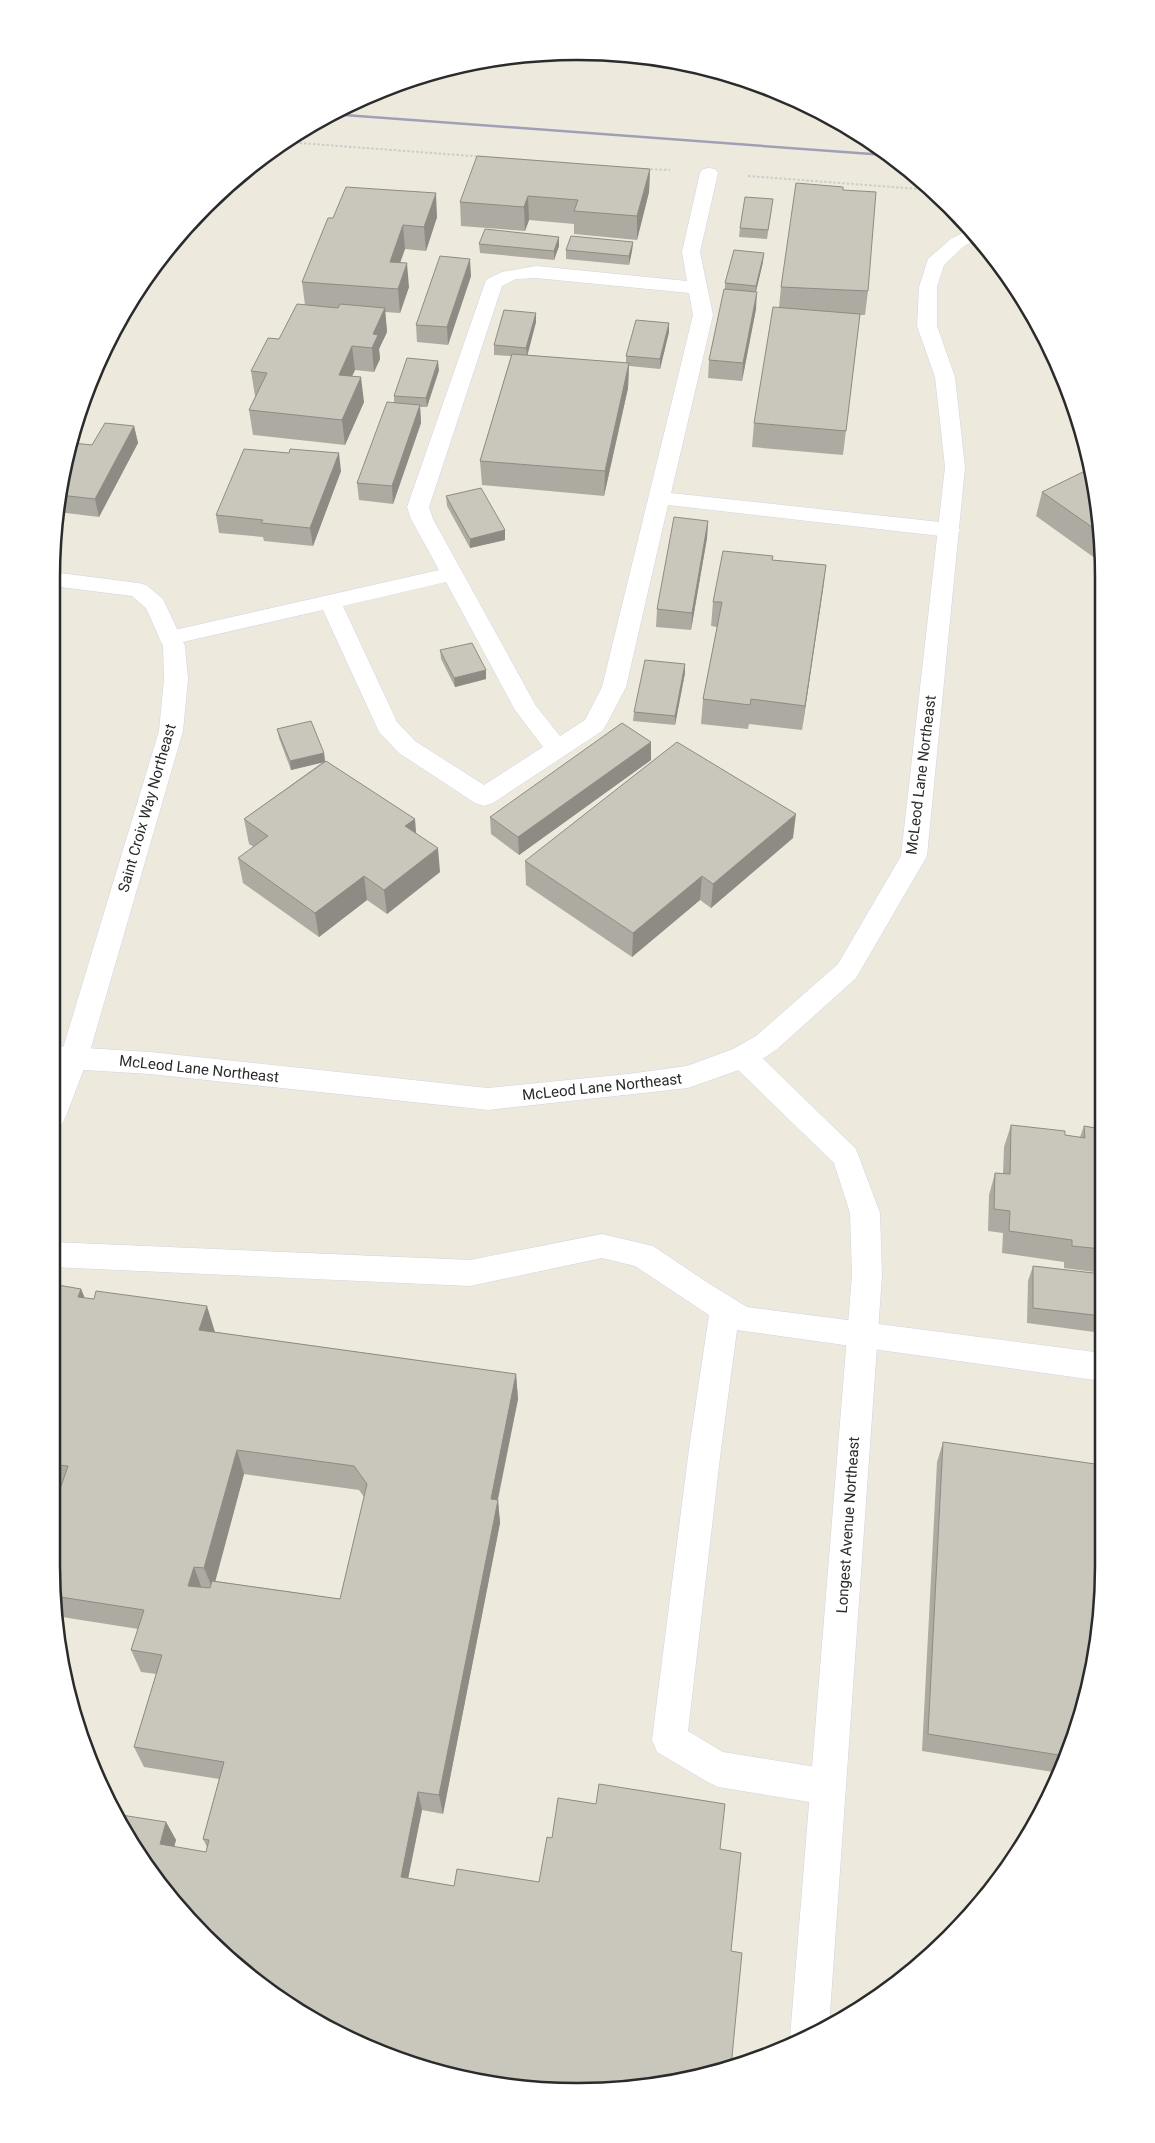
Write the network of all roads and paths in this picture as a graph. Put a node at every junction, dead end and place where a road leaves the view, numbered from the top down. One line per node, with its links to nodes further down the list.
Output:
1 (297, 143): 2 (path)
2 (571, 163)
3 (640, 168): 4 (path)
4 (709, 173): 5 (path); 7 (street)
5 (920, 189)
6 (968, 237): 9 (street, McLeod Lane Northeast)
7 (697, 288): 8 (street); 10 (street)
8 (659, 498): 9 (street); 14 (street)
9 (949, 530): 15 (street, McLeod Lane Northeast)
10 (452, 574): 12 (street); 14 (street)
11 (60, 580): 13 (street, Saint Croix Way Northeast)
12 (330, 602): 13 (street); 14 (street)
13 (170, 638): 16 (street, Saint Croix Way Northeast)
14 (557, 749)
15 (744, 1057): 16 (street, McLeod Lane Northeast); 20 (street, Longest Avenue Northeast)
16 (63, 1058): 17 (street, Saint Croix Way Northeast)
17 (60, 1074)
18 (60, 1255): 19 (street)
19 (726, 1309): 20 (street); 22 (street)
20 (863, 1335): 21 (street); 22 (street, Longest Avenue Northeast)
21 (1095, 1366)
22 (828, 1787): 23 (street, Longest Avenue Northeast)
23 (810, 2028)

